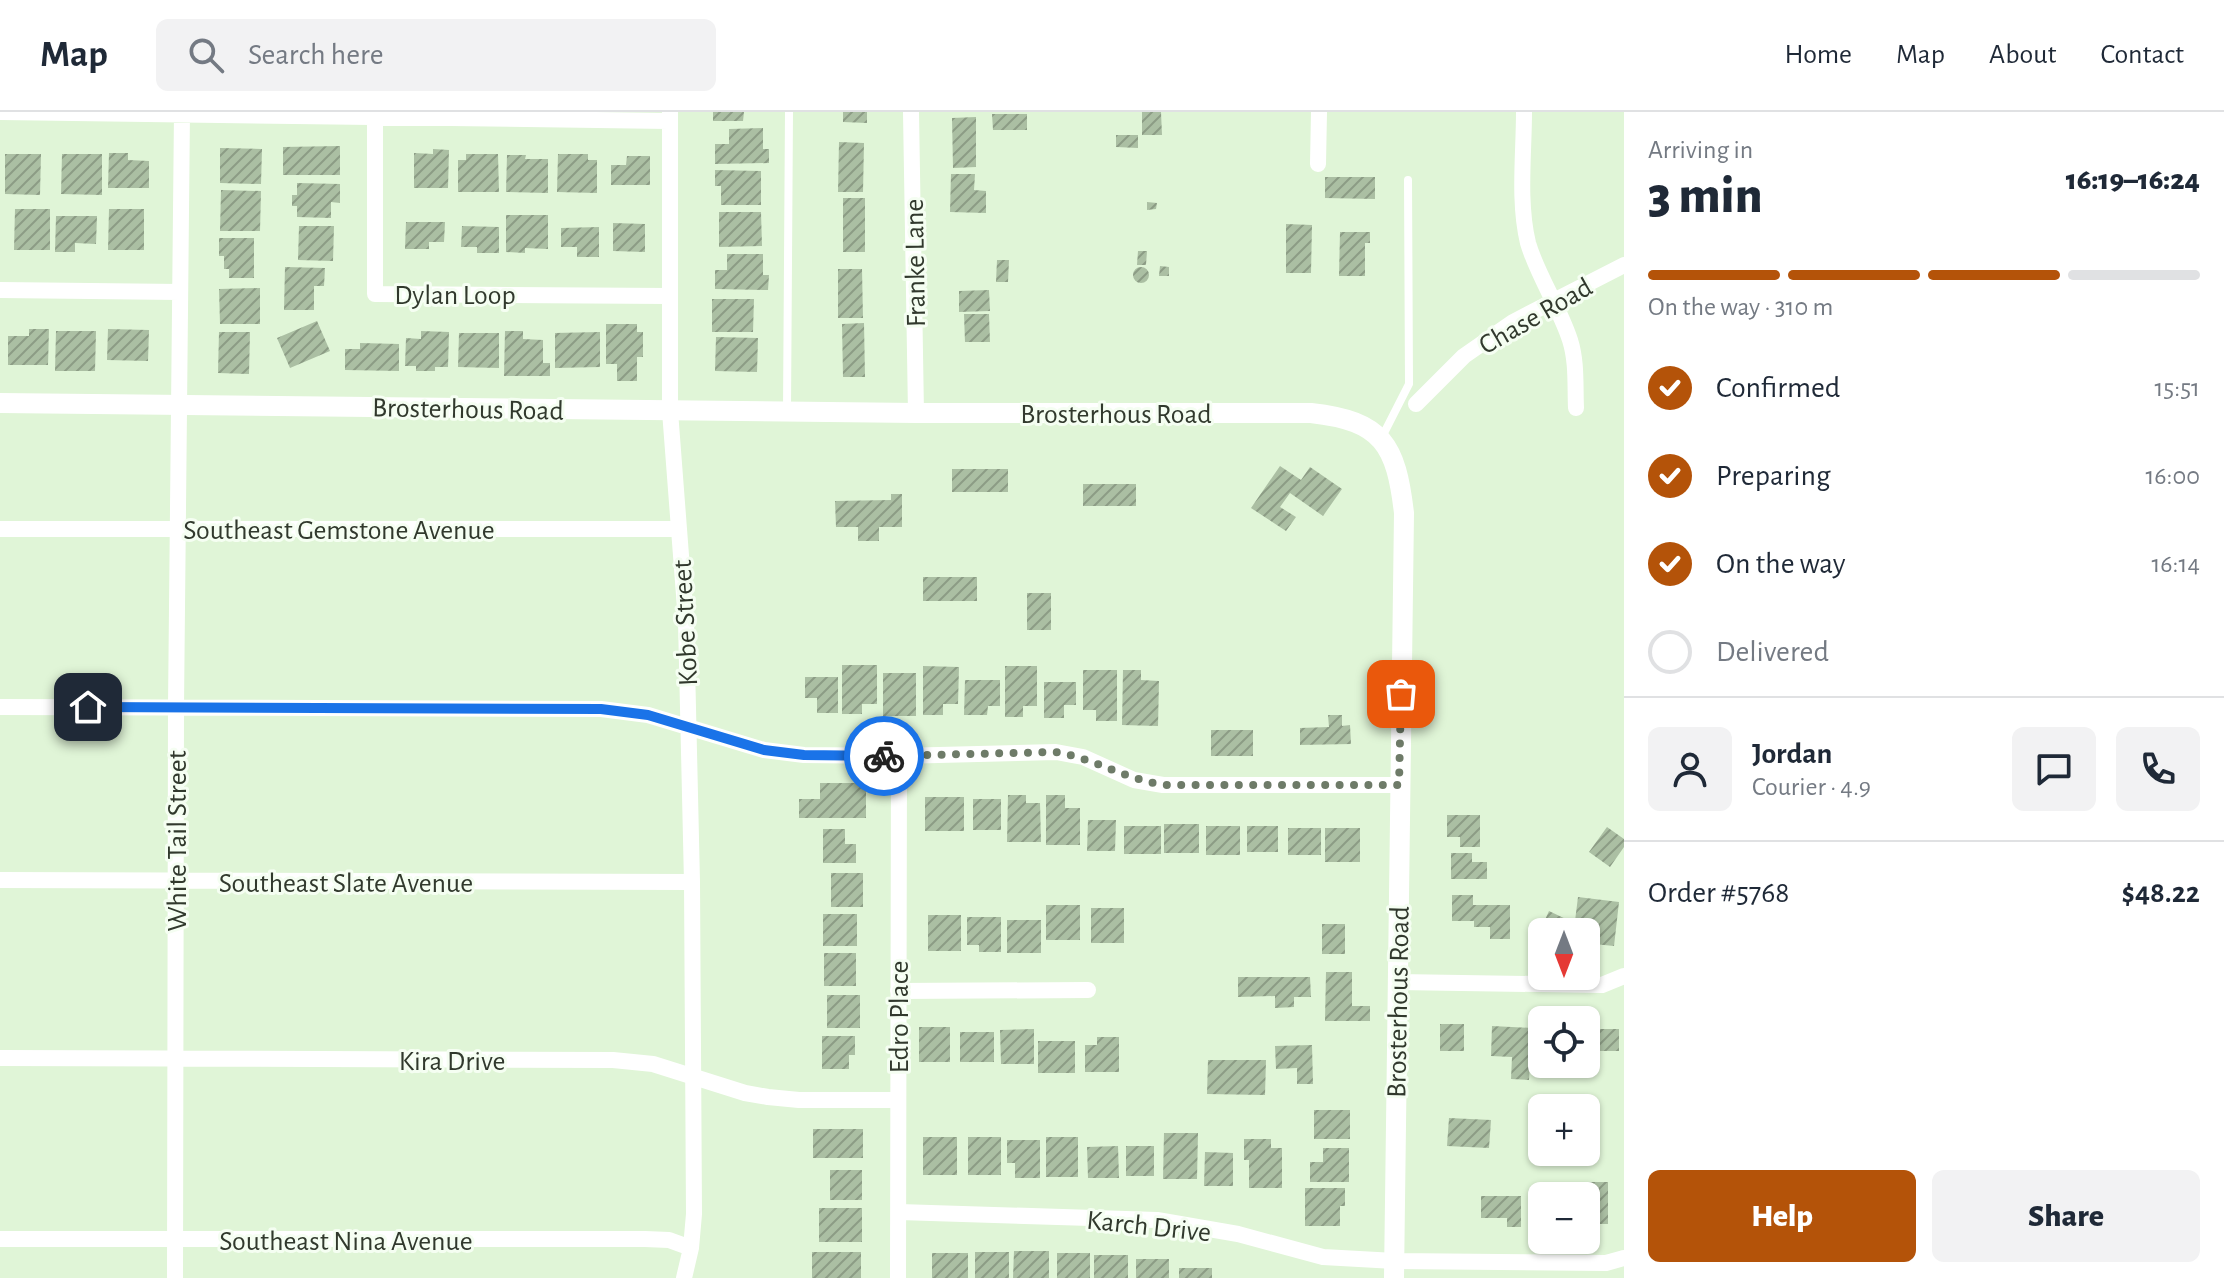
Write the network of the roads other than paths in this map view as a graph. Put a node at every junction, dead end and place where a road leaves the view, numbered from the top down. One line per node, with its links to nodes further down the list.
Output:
1 (0, 112): 6 (street)
2 (789, 112): 21 (lane)
3 (911, 112): 22 (street, Franke Lane)
4 (1319, 112): 9 (street)
5 (1524, 112): 15 (street)
6 (182, 114): 7 (street); 13 (street, White Tail Street)
7 (375, 115): 8 (street); 14 (street, Dylan Loop)
8 (670, 117): 14 (street, Kobe Street)
9 (1318, 164)
10 (1408, 180): 23 (lane)
11 (1624, 265): 15 (street, Chase Road)
12 (0, 290): 13 (street)
13 (180, 292): 18 (street, White Tail Street)
14 (669, 296): 20 (street, Kobe Street)
15 (1553, 301): 17 (street, Chase Road); 19 (street)
16 (0, 403): 18 (street, Brosterhous Road)
17 (1416, 404)
18 (178, 405): 20 (street, Brosterhous Road); 25 (street, White Tail Street)
19 (1576, 408)
20 (670, 411): 21 (street, Brosterhous Road); 26 (street, Kobe Street)
21 (787, 412): 22 (street, Brosterhous Road)
22 (916, 413): 23 (street, Brosterhous Road)
23 (1381, 437): 31 (street, Brosterhous Road)
24 (0, 529): 25 (street, Southeast Gemstone Avenue)
25 (178, 529): 26 (street, Southeast Gemstone Avenue); 28 (street, White Tail Street)
26 (679, 529): 29 (street, Kobe Street)
27 (0, 707): 28 (street)
28 (176, 707): 29 (street); 33 (street, White Tail Street)
29 (688, 727): 30 (street); 34 (street, Kobe Street)
30 (899, 756): 31 (street); 38 (street, Edro Place)
31 (1399, 785): 36 (street, Brosterhous Road)
32 (0, 880): 33 (street, Southeast Slate Avenue)
33 (176, 882): 34 (street, Southeast Slate Avenue); 40 (street, White Tail Street)
34 (692, 882): 41 (street, Kobe Street)
35 (1624, 976): 36 (street)
36 (1397, 982): 48 (street, Brosterhous Road)
37 (1088, 990): 38 (street)
38 (898, 991): 42 (street, Edro Place)
39 (0, 1058): 40 (street, Kira Drive)
40 (176, 1060): 41 (street, Kira Drive); 45 (street, White Tail Street)
41 (694, 1076): 42 (street, Kira Drive); 46 (street, Kobe Street)
42 (898, 1100): 43 (street, Edro Place)
43 (899, 1212): 48 (street, Karch Drive); 51 (street, Edro Place)
44 (0, 1239): 45 (street, Southeast Nina Avenue)
45 (175, 1240): 46 (street, Southeast Nina Avenue); 49 (street, White Tail Street)
46 (691, 1248): 50 (street, Kobe Street)
47 (1624, 1258): 48 (street, Karch Drive)
48 (1394, 1270)
49 (175, 1278)
50 (684, 1278)
51 (898, 1278)

